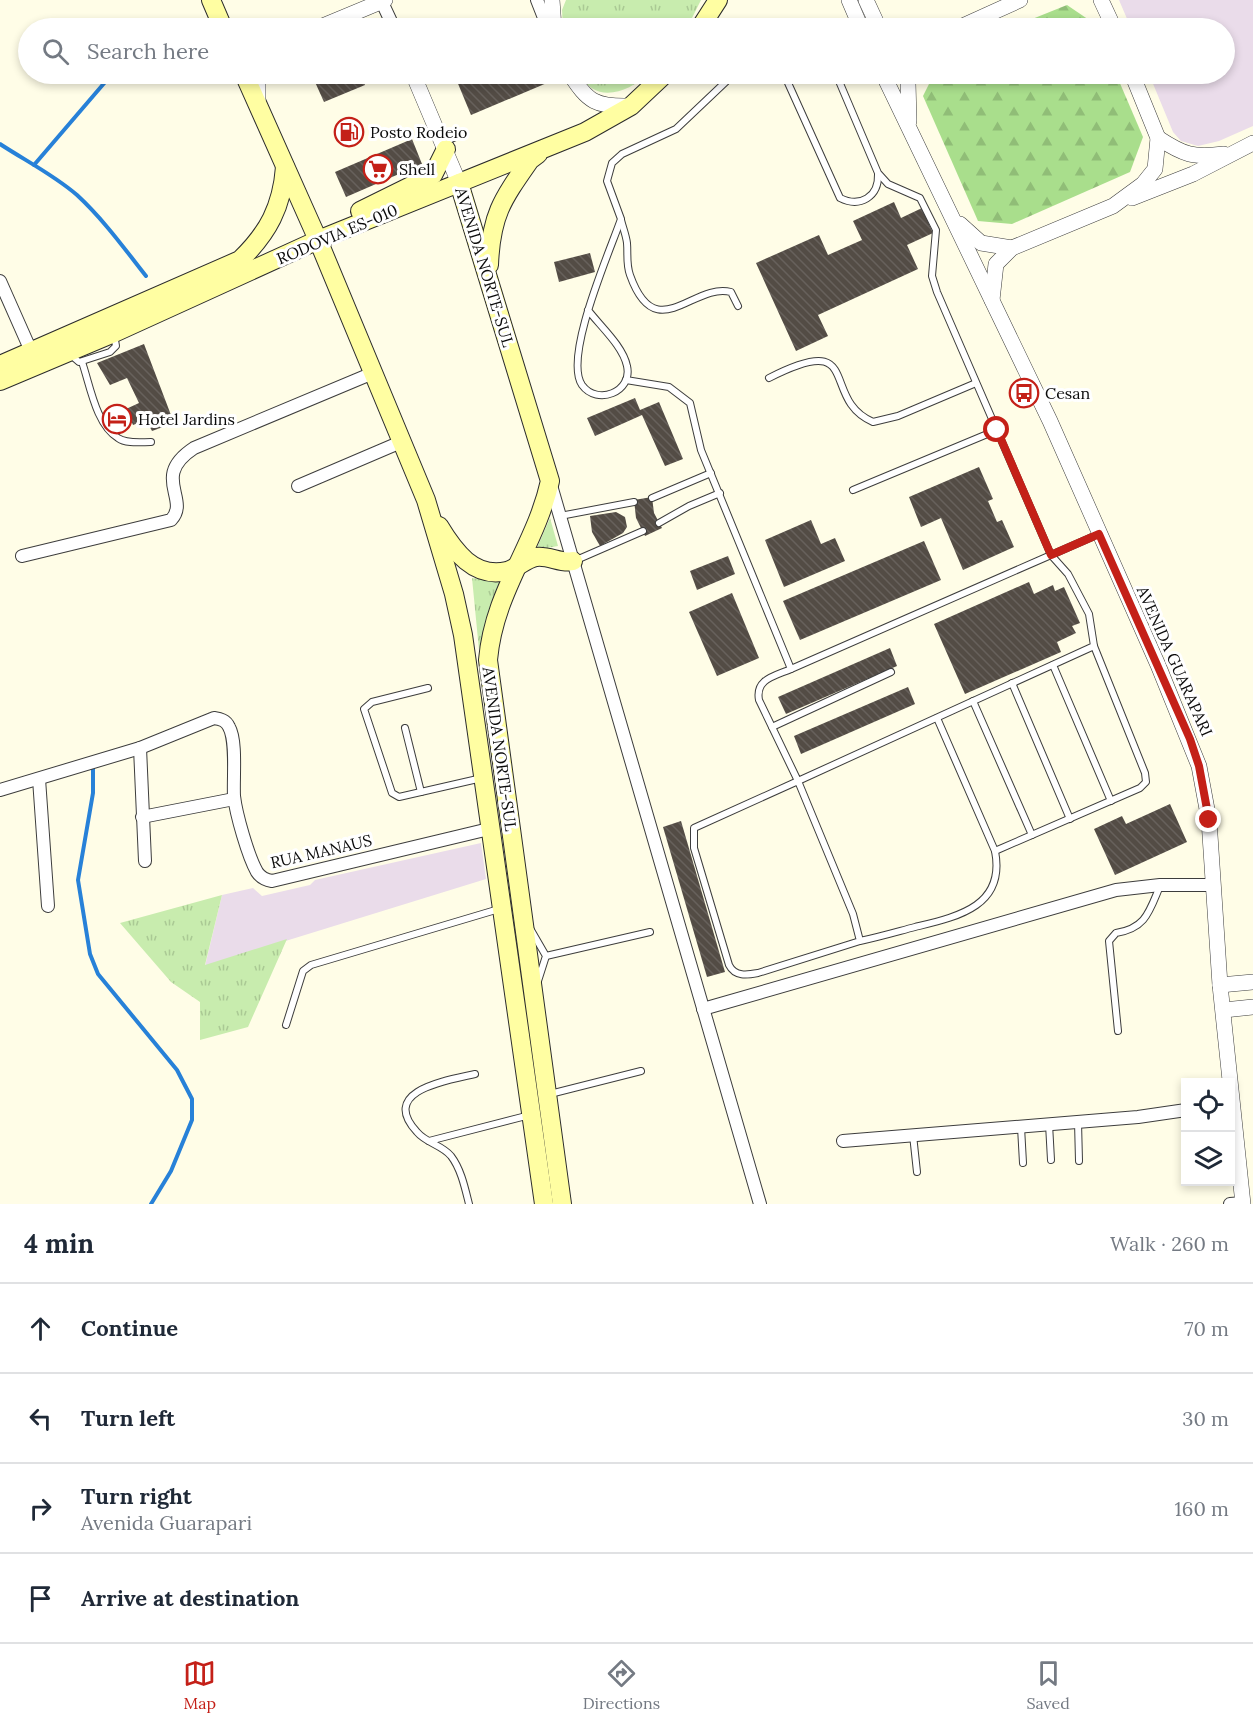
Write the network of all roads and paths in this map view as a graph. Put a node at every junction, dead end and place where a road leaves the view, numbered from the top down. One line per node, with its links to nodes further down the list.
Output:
1 (211, 0): 10 (main road)
2 (383, 0): 11 (street); 12 (street)
3 (537, 0): 13 (street)
4 (552, 0): 14 (street)
5 (718, 0): 15 (main road)
6 (849, 0): 16 (street)
7 (866, 0): 17 (street)
8 (1020, 0): 18 (street)
9 (1101, 0): 19 (street)
10 (219, 18)
11 (341, 18)
12 (390, 18)
13 (544, 18)
14 (553, 18)
15 (706, 18)
16 (857, 18)
17 (874, 18)
18 (980, 18)
19 (1109, 18)
20 (249, 84): 32 (main road, AVENIDA NORTE-SUL)
21 (257, 84): 32 (street)
22 (419, 84): 37 (street, AVENIDA NORTE-SUL)
23 (576, 84): 31 (street)
24 (654, 84): 31 (main road, RODOVIA ES-010)
25 (723, 84): 44 (lane)
26 (789, 84): 41 (lane)
27 (840, 84): 41 (lane)
28 (888, 84): 33 (street, AVENIDA GUARAPARI)
29 (908, 84): 33 (street)
30 (1136, 84): 35 (street)
31 (631, 106): 38 (main road, RODOVIA ES-010)
32 (261, 111): 40 (main road, AVENIDA NORTE-SUL)
33 (910, 128): 45 (street, AVENIDA GUARAPARI)
34 (460, 135): 37 (lane)
35 (1158, 138): 39 (street); 43 (street)
36 (1253, 143): 39 (street)
37 (444, 145): 42 (street, AVENIDA NORTE-SUL); 46 (main road)
38 (544, 148): 42 (main road, RODOVIA ES-010); 50 (main road)
39 (1233, 153): 43 (street)
40 (285, 165): 47 (main road, AVENIDA NORTE-SUL); 54 (main road, RODOVIA ES-010)
41 (878, 173): 61 (lane)
42 (459, 183): 46 (main road, RODOVIA ES-010); 50 (main road, AVENIDA NORTE-SUL)
43 (1113, 206): 48 (street)
44 (621, 219): 52 (lane); 53 (lane)
45 (954, 219): 48 (street); 51 (street, AVENIDA GUARAPARI)
46 (349, 227): 47 (main road, RODOVIA ES-010)
47 (318, 240): 55 (main road, RODOVIA ES-010); 57 (main road, AVENIDA NORTE-SUL)
48 (1012, 248): 51 (street)
49 (0, 280): 54 (street)
50 (489, 282): 66 (main road, AVENIDA NORTE-SUL)
51 (991, 303): 76 (street, AVENIDA GUARAPARI)
52 (738, 306)
53 (588, 310): 59 (lane); 59 (lane)
54 (32, 351): 56 (main road, RODOVIA ES-010)
55 (76, 357): 60 (main road, RODOVIA ES-010); 63 (lane)
56 (0, 364)
57 (373, 373): 64 (main road, AVENIDA NORTE-SUL); 78 (street)
58 (769, 378): 61 (lane)
59 (626, 380): 65 (lane)
60 (0, 381)
61 (976, 383): 62 (lane)
62 (997, 430): 68 (lane); 77 (lane)
63 (151, 442)
64 (401, 442): 67 (street); 71 (main road, AVENIDA NORTE-SUL)
65 (711, 473): 69 (lane); 70 (lane)
66 (550, 481): 73 (street); 80 (main road, AVENIDA NORTE-SUL)
67 (298, 486)
68 (853, 490)
69 (720, 493): 74 (lane); 83 (lane)
70 (652, 498)
71 (426, 500): 80 (main road); 92 (main road, AVENIDA NORTE-SUL)
72 (634, 502): 73 (lane)
73 (560, 516): 79 (street)
74 (659, 523)
75 (642, 531): 79 (lane)
76 (1099, 534): 77 (lane); 106 (street, AVENIDA GUARAPARI)
77 (1051, 555): 81 (lane); 83 (lane)
78 (22, 556)
79 (573, 561): 80 (main road); 117 (street)
80 (514, 568): 109 (main road, AVENIDA NORTE-SUL)
81 (1094, 646): 82 (lane); 98 (lane)
82 (1053, 664): 85 (lane); 98 (lane)
83 (791, 669): 89 (lane)
84 (891, 672): 89 (lane)
85 (1012, 683): 87 (lane); 100 (lane)
86 (428, 688): 96 (lane)
87 (973, 702): 88 (lane); 102 (lane)
88 (937, 718): 94 (lane); 103 (lane)
89 (772, 727): 94 (lane)
90 (405, 728): 96 (lane)
91 (140, 748): 93 (street); 97 (street, RUA MANAUS); 99 (street)
92 (483, 778): 96 (lane); 101 (main road, AVENIDA NORTE-SUL)
93 (39, 779): 95 (street); 107 (street)
94 (798, 781): 111 (lane); 111 (lane)
95 (0, 790)
96 (421, 792)
97 (234, 799): 99 (street); 101 (street, RUA MANAUS)
98 (1111, 801): 100 (lane)
99 (142, 817): 104 (street)
100 (1070, 819): 102 (lane)
101 (489, 829): 108 (main road, AVENIDA NORTE-SUL)
102 (1032, 835): 103 (lane)
103 (995, 851): 111 (lane)
104 (145, 861)
105 (1160, 885): 106 (street); 117 (street); 120 (lane)
106 (1211, 885): 114 (street, AVENIDA GUARAPARI)
107 (48, 906)
108 (502, 908): 119 (lane); 126 (main road, AVENIDA NORTE-SUL)
109 (523, 917): 112 (lane); 115 (main road, AVENIDA NORTE-SUL)
110 (650, 932): 112 (lane)
111 (860, 941)
112 (546, 956): 115 (lane)
113 (1253, 982): 114 (street)
114 (1220, 985): 118 (street, AVENIDA GUARAPARI)
115 (534, 995): 124 (main road, AVENIDA NORTE-SUL)
116 (1253, 1007): 118 (street)
117 (703, 1009): 141 (street)
118 (1224, 1010): 123 (street, AVENIDA GUARAPARI)
119 (286, 1025)
120 (1118, 1031)
121 (641, 1071): 124 (lane)
122 (475, 1074): 132 (lane)
123 (1230, 1078)
124 (546, 1095): 140 (main road, AVENIDA NORTE-SUL)
125 (1181, 1110): 127 (street)
126 (531, 1115): 132 (lane); 139 (main road, AVENIDA NORTE-SUL)
127 (1078, 1121): 128 (street); 135 (lane)
128 (1049, 1124): 129 (street); 134 (lane)
129 (1021, 1126): 131 (street); 136 (lane)
130 (1234, 1132): 142 (street, AVENIDA GUARAPARI)
131 (913, 1134): 133 (street); 137 (lane)
132 (429, 1141): 138 (lane)
133 (843, 1141)
134 (1051, 1160)
135 (1079, 1161)
136 (1023, 1163)
137 (917, 1172)
138 (470, 1204)
139 (544, 1204)
140 (562, 1204)
141 (760, 1204)
142 (1239, 1204)

